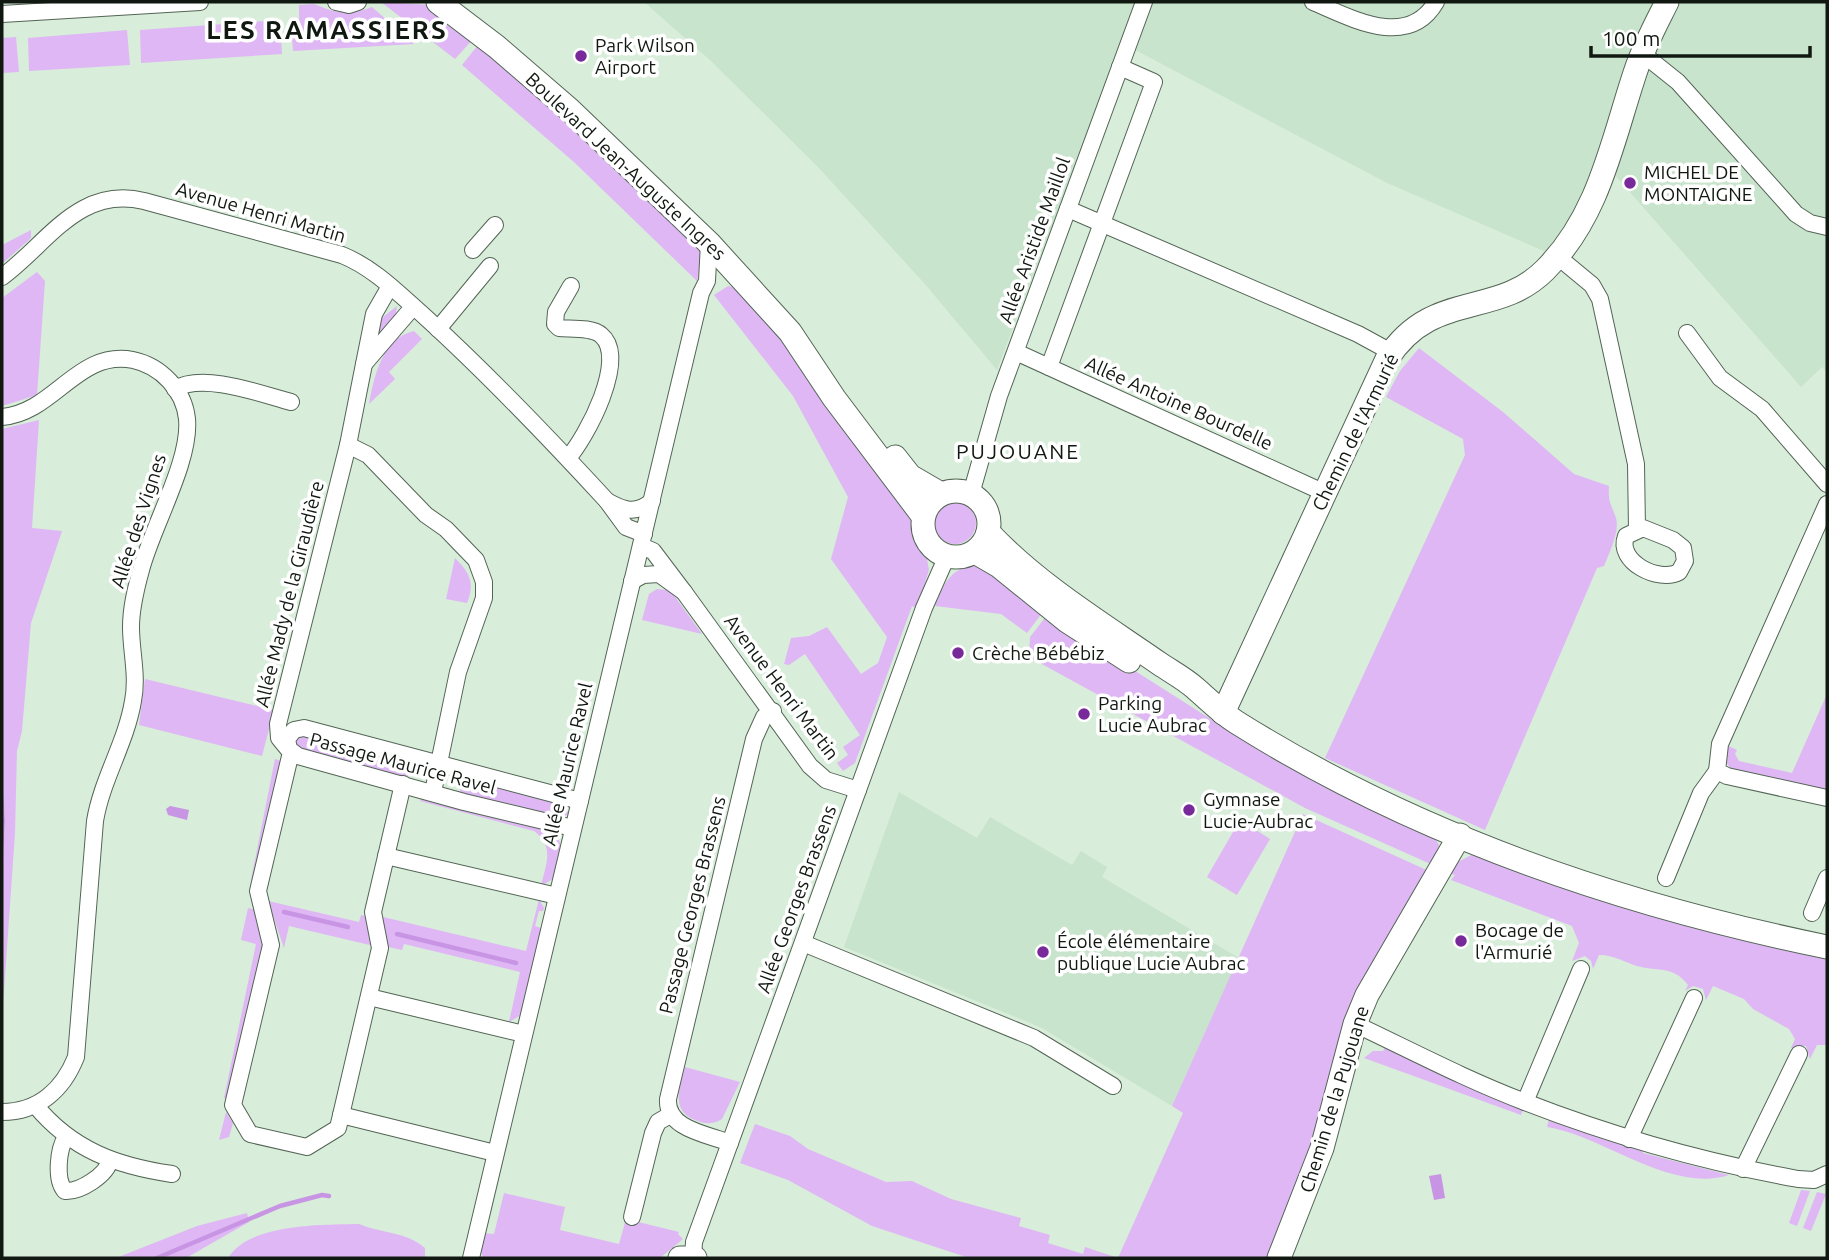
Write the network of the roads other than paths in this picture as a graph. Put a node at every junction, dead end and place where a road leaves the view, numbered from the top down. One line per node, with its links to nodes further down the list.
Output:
1 (200, 2): 10 (street)
2 (336, 2): 3 (street)
3 (358, 2)
4 (438, 2): 17 (main road, Boulevard Jean-Auguste Ingres)
5 (462, 2): 40 (main road, Boulevard Jean-Auguste Ingres)
6 (1144, 2): 12 (street, Allée Aristide Maillol)
7 (1313, 2): 8 (street)
8 (1436, 2)
9 (1667, 2): 11 (main road, Chemin de l'Armurié)
10 (2, 14)
11 (1643, 54): 16 (street); 19 (main road, Chemin de l'Armurié)
12 (1120, 66): 13 (street, Allée Aristide Maillol); 14 (street)
13 (1068, 209): 14 (street); 29 (street, Allée Aristide Maillol)
14 (1102, 223): 30 (street); 32 (street)
15 (495, 225): 18 (street)
16 (1827, 228)
17 (709, 243): 22 (main road, Boulevard Jean-Auguste Ingres); 23 (street, Allée Maurice Ravel)
18 (473, 250)
19 (1558, 256): 30 (main road, Chemin de l'Armurié); 46 (street)
20 (490, 266): 27 (street)
21 (2, 277): 24 (street, Avenue Henri Martin)
22 (742, 277): 23 (street); 45 (main road, Boulevard Jean-Auguste Ingres)
23 (707, 281): 43 (street, Allée Maurice Ravel)
24 (390, 286): 26 (street, Avenue Henri Martin); 31 (street, Allée Mady de la Giraudière)
25 (571, 286): 37 (street)
26 (413, 307): 27 (street, Avenue Henri Martin); 31 (street)
27 (438, 329): 37 (street, Avenue Henri Martin)
28 (1687, 333): 38 (street)
29 (1016, 352): 32 (street, Allée Antoine Bourdelle); 41 (street, Allée Aristide Maillol)
30 (1391, 352): 39 (main road, Chemin de l'Armurié)
31 (364, 365): 36 (street, Allée Mady de la Giraudière)
32 (1049, 367): 39 (street, Allée Antoine Bourdelle)
33 (175, 388): 34 (street); 35 (street); 80 (street, Allée des Vignes)
34 (291, 402)
35 (2, 417)
36 (348, 445): 55 (street, Allée Mady de la Giraudière); 56 (street)
37 (568, 458): 42 (street, Avenue Henri Martin)
38 (1827, 484)
39 (1325, 493): 53 (main road, Chemin de l'Armurié)
40 (941, 494): 41 (main road); 45 (main road)
41 (971, 494): 47 (main road)
42 (607, 501): 43 (street); 48 (street, Avenue Henri Martin)
43 (652, 501): 48 (street, Allée Maurice Ravel)
44 (1827, 505): 57 (street)
45 (923, 516): 50 (main road)
46 (1637, 529)
47 (988, 532): 49 (main road); 53 (main road)
48 (642, 540): 51 (street, Allée Maurice Ravel); 52 (street, Avenue Henri Martin)
49 (975, 552): 50 (main road); 53 (main road)
50 (947, 556): 59 (street, Allée Georges Brassens)
51 (632, 581): 52 (street, Avenue Henri Martin); 62 (street, Allée Maurice Ravel)
52 (684, 592): 54 (street, Avenue Henri Martin)
53 (1215, 708): 64 (main road)
54 (773, 711): 59 (street, Avenue Henri Martin); 83 (street, Passage Georges Brassens)
55 (290, 751): 56 (street, Passage Maurice Ravel); 58 (street, Passage Maurice Ravel); 82 (street)
56 (440, 765): 60 (street); 62 (street, Passage Maurice Ravel)
57 (1717, 771): 61 (street); 66 (street)
58 (403, 784): 60 (street, Passage Maurice Ravel); 65 (street)
59 (858, 790): 70 (street, Allée Georges Brassens)
60 (433, 792): 63 (street, Passage Maurice Ravel)
61 (1827, 798)
62 (580, 801): 63 (street, Allée Maurice Ravel)
63 (573, 828): 68 (street, Allée Maurice Ravel)
64 (1460, 835): 71 (main road); 75 (main road, Chemin de la Pujouane)
65 (386, 856): 68 (street); 73 (street)
66 (1666, 878)
67 (1827, 878): 69 (street)
68 (557, 896): 76 (street, Allée Maurice Ravel)
69 (1812, 913)
70 (803, 943): 78 (street); 86 (street, Allée Georges Brassens)
71 (1827, 947)
72 (1581, 969): 79 (street)
73 (369, 997): 76 (street); 82 (street)
74 (1694, 998): 85 (street)
75 (1355, 1024): 79 (street); 96 (main road, Chemin de la Pujouane)
76 (524, 1034): 87 (street, Allée Maurice Ravel)
77 (1799, 1054): 89 (street)
78 (1113, 1086)
79 (1525, 1102): 85 (street)
80 (35, 1105): 81 (street, Allée des Vignes); 84 (street)
81 (2, 1112)
82 (341, 1115): 87 (street)
83 (670, 1115): 86 (street); 92 (street)
84 (66, 1137): 88 (street); 88 (street)
85 (1629, 1139): 89 (street)
86 (730, 1143): 95 (street, Allée Georges Brassens)
87 (495, 1153): 93 (street, Allée Maurice Ravel)
88 (110, 1160): 90 (street)
89 (1743, 1169): 91 (street)
90 (172, 1174)
91 (1827, 1174)
92 (632, 1217)
93 (471, 1258)
94 (680, 1258): 95 (main road)
95 (694, 1258)
96 (1279, 1258)

